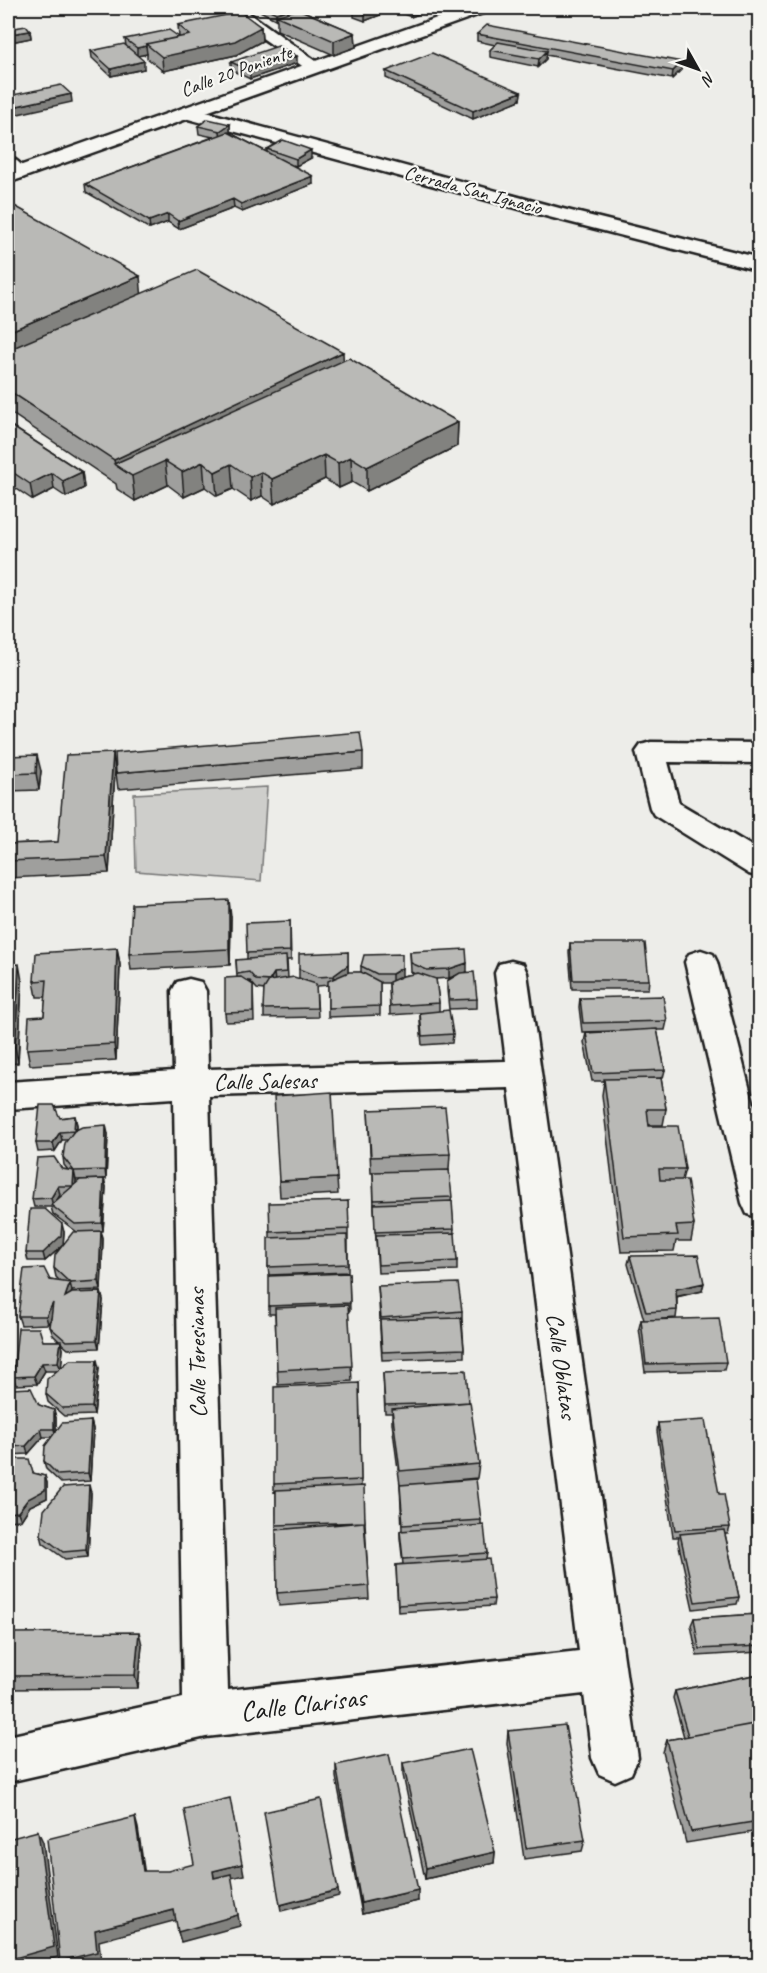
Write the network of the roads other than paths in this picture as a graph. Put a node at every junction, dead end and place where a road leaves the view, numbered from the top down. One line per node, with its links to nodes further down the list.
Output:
1 (231, 8): 3 (street)
2 (480, 8): 3 (street, Calle 20 Poniente)
3 (314, 66): 4 (street, Calle 20 Poniente)
4 (188, 113): 5 (street, Calle 20 Poniente); 6 (street, Cerrada San Ignacio)
5 (11, 171)
6 (756, 267)
7 (759, 753): 8 (street)
8 (759, 866)
9 (701, 962): 15 (street)
10 (511, 973): 12 (street, Calle Oblatas)
11 (189, 991): 13 (street, Calle Teresianas)
12 (523, 1074): 13 (street, Calle Salesas); 16 (street, Calle Oblatas)
13 (190, 1083): 14 (street, Calle Salesas); 17 (street, Calle Teresianas)
14 (8, 1095)
15 (759, 1203)
16 (602, 1670): 17 (street, Calle Clarisas); 18 (street, Calle Oblatas)
17 (206, 1715): 19 (street, Calle Clarisas)
18 (615, 1758)
19 (8, 1759)

